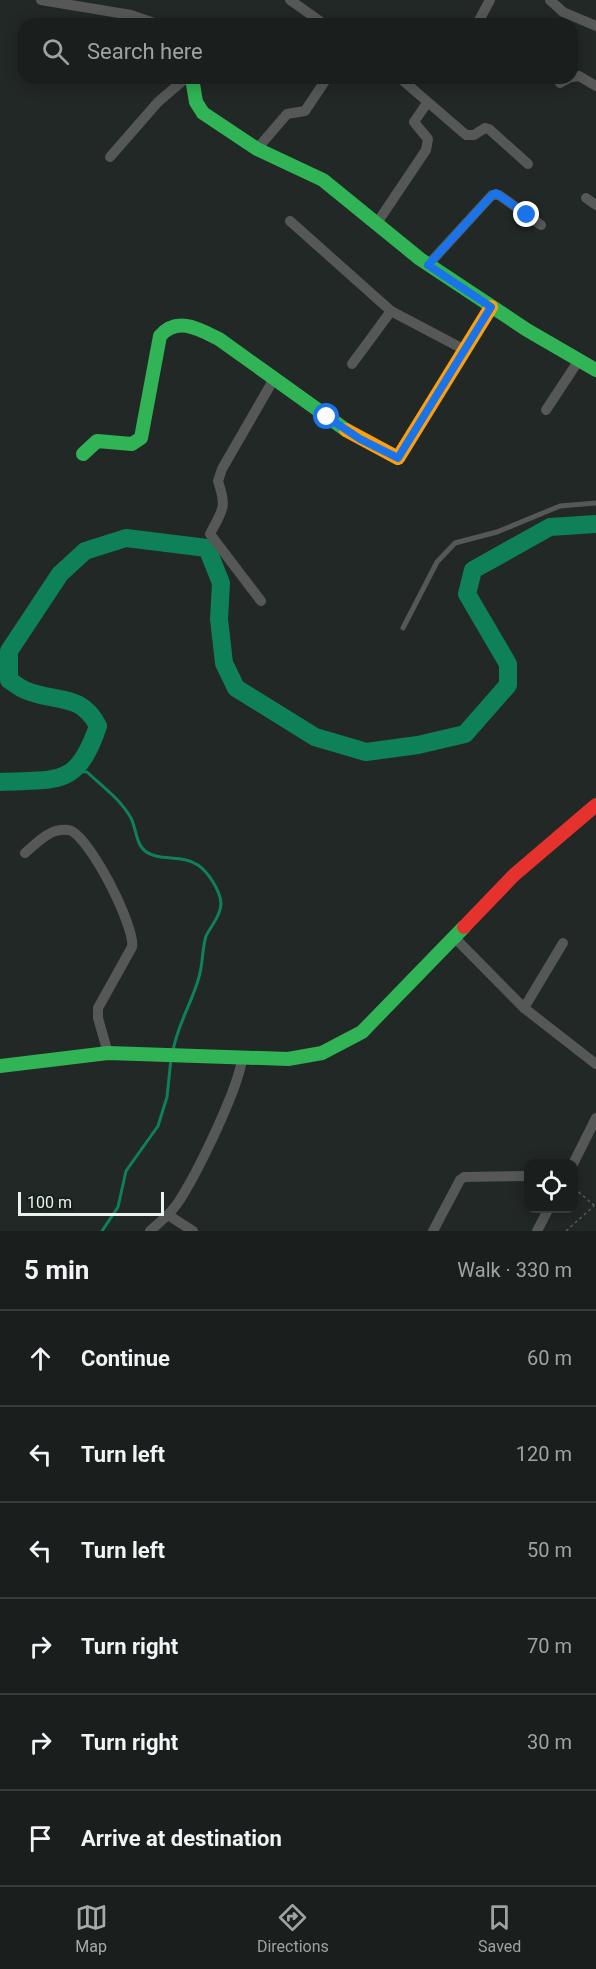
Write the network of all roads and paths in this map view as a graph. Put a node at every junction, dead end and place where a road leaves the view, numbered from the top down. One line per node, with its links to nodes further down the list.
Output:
1 (41, 0): 5 (street)
2 (290, 0): 6 (street)
3 (490, 0): 7 (street)
4 (550, 0): 8 (street)
5 (136, 18)
6 (316, 18)
7 (480, 18)
8 (577, 18)
9 (578, 18): 10 (street)
10 (596, 26)
11 (578, 76): 16 (street)
12 (179, 84): 19 (street)
13 (193, 84): 18 (street)
14 (323, 84): 18 (street)
15 (406, 84): 17 (street)
16 (596, 86)
17 (427, 103): 20 (street); 24 (street)
18 (257, 149): 24 (street)
19 (110, 157)
20 (528, 164)
21 (586, 198): 22 (street)
22 (596, 205)
23 (290, 221): 28 (street)
24 (377, 223): 26 (street)
25 (542, 225): 26 (street)
26 (428, 265): 27 (street)
27 (491, 307): 29 (street); 30 (street)
28 (391, 311): 29 (street); 31 (street)
29 (465, 350): 33 (street)
30 (579, 360): 32 (street); 34 (street)
31 (352, 364)
32 (596, 370)
33 (275, 377): 35 (street); 37 (street)
34 (546, 410)
35 (83, 454)
36 (596, 503): 38 (lane)
37 (261, 601)
38 (403, 628)
39 (595, 810): 41 (street)
40 (25, 853): 44 (street)
41 (454, 937): 43 (street); 45 (street)
42 (563, 943): 43 (street)
43 (524, 1008): 46 (street)
44 (108, 1053): 45 (street); 47 (street)
45 (242, 1059): 54 (street)
46 (596, 1064)
47 (0, 1066)
48 (596, 1118): 49 (street)
49 (576, 1159)
50 (524, 1176): 57 (street)
51 (578, 1192): 52 (path)
52 (595, 1206): 59 (path)
53 (547, 1213): 58 (street)
54 (168, 1215): 55 (street); 56 (street)
55 (150, 1231)
56 (193, 1231)
57 (433, 1231)
58 (537, 1231)
59 (566, 1231)

